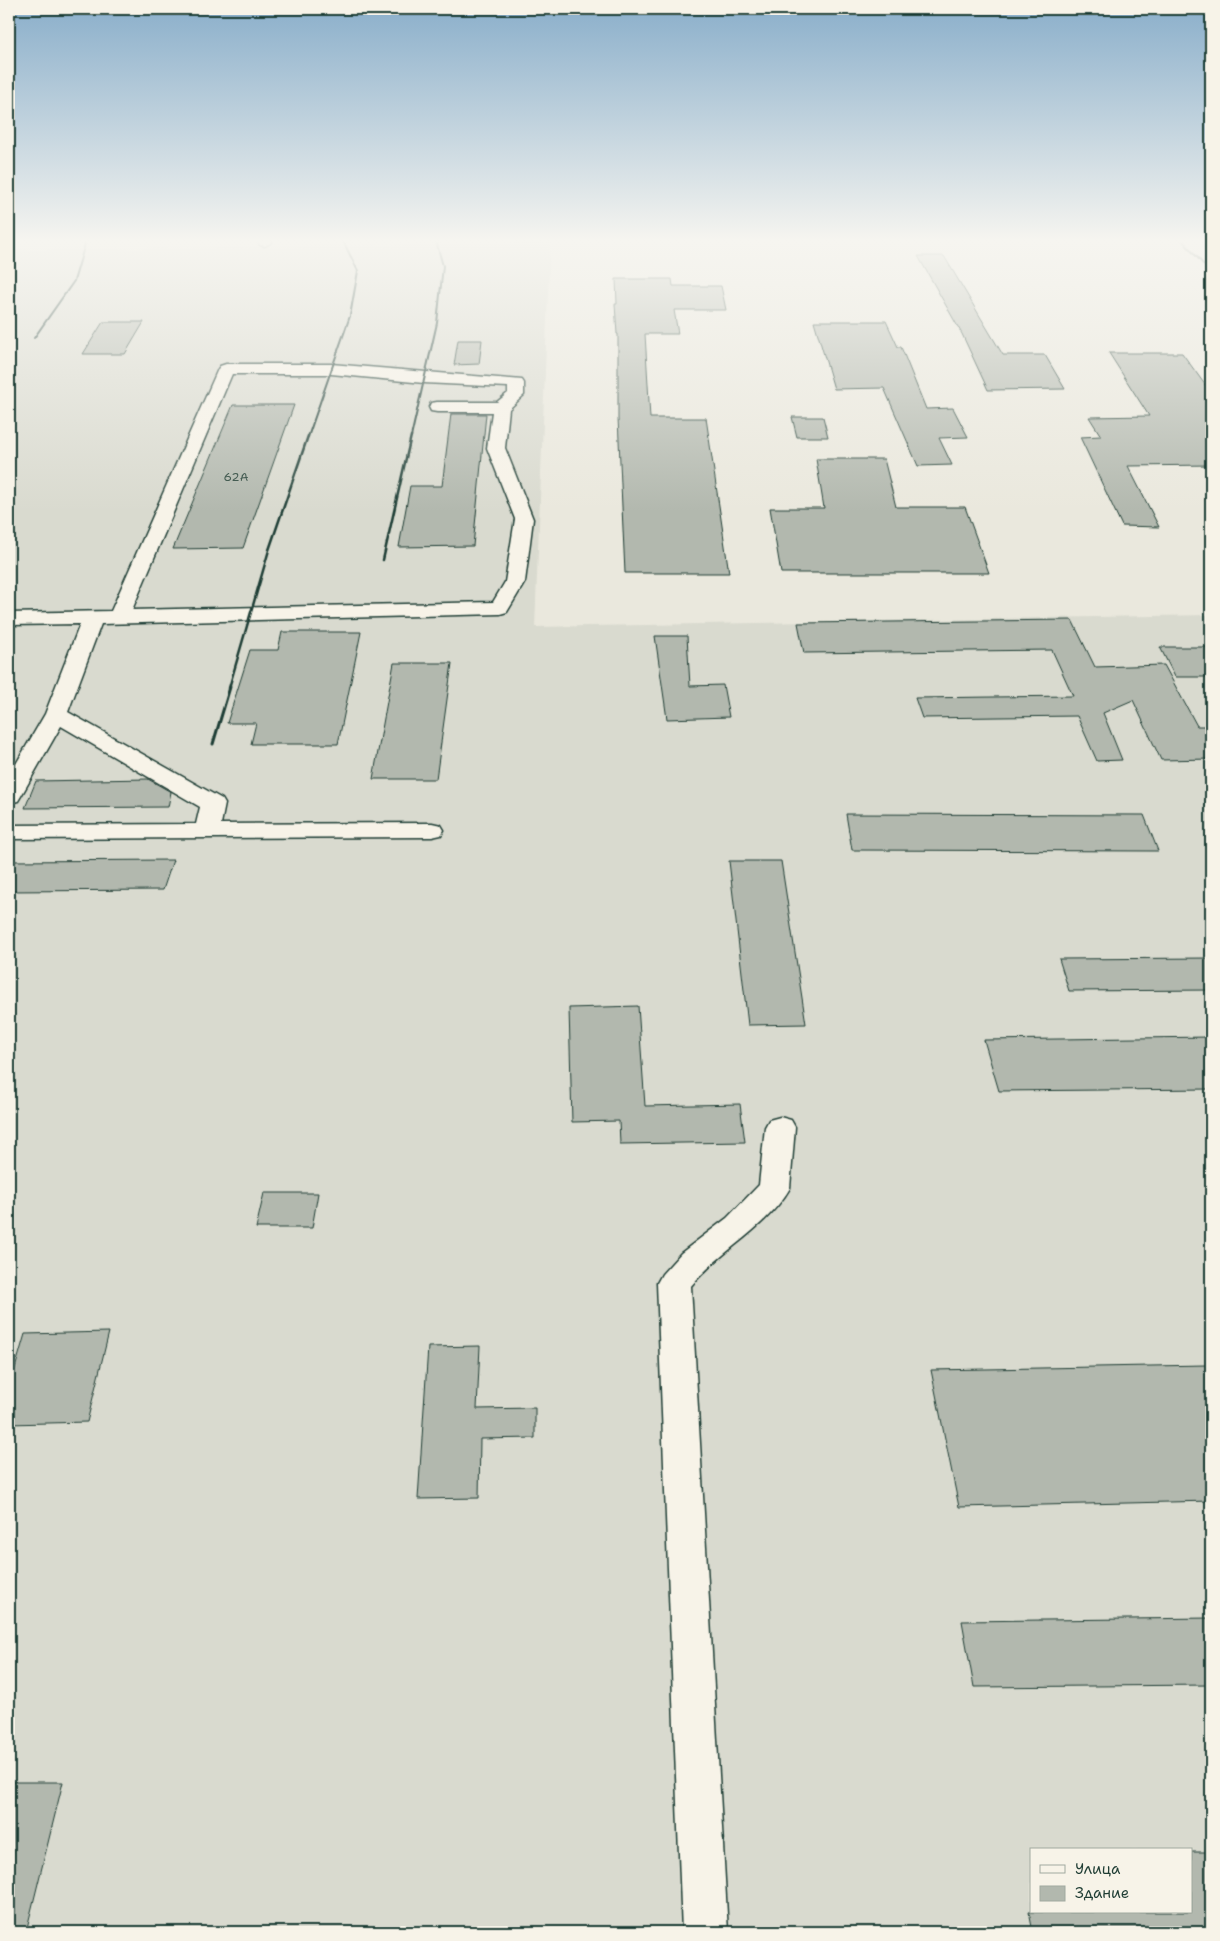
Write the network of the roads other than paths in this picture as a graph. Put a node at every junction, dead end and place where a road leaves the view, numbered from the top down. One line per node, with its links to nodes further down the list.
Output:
1 (437, 407): 2 (lane)
2 (501, 407): 3 (lane); 3 (lane)
3 (120, 615): 4 (lane)
4 (93, 617): 5 (lane); 6 (lane)
5 (9, 619)
6 (56, 714): 7 (lane); 9 (lane)
7 (9, 796)
8 (432, 830): 9 (lane)
9 (207, 831): 10 (lane)
10 (9, 832)
11 (780, 1127): 12 (lane)
12 (705, 1932)

